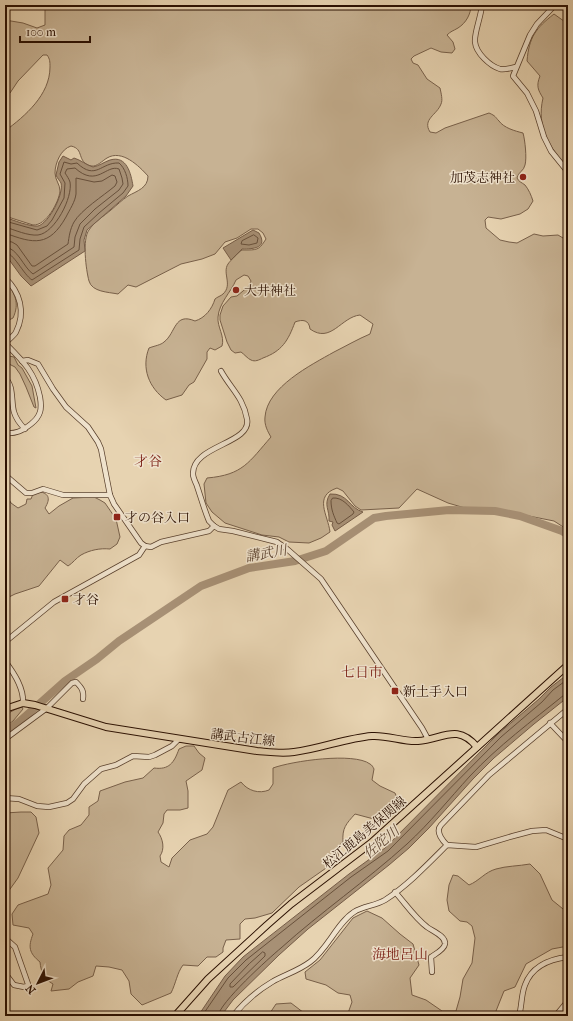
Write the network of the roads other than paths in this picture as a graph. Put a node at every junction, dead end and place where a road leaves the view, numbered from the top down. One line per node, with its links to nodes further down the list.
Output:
1 (482, 5): 3 (street)
2 (555, 5): 3 (street)
3 (516, 67): 4 (street)
4 (568, 172)
5 (5, 278): 6 (street)
6 (22, 361): 9 (street); 12 (street)
7 (221, 371): 13 (street)
8 (5, 378): 9 (street)
9 (25, 429): 10 (street)
10 (5, 433)
11 (5, 475): 12 (street)
12 (110, 495): 14 (street)
13 (214, 526): 14 (street); 26 (street)
14 (145, 546): 15 (street)
15 (5, 642)
16 (5, 661): 19 (street)
17 (568, 665): 28 (main road, 松江鹿島美保関線)
18 (83, 699): 20 (street)
19 (26, 704): 20 (main road, 講武古江線); 21 (main road, 講武古江線)
20 (45, 707): 24 (street); 25 (main road, 講武古江線)
21 (5, 709)
22 (568, 709): 23 (street)
23 (550, 723): 27 (street); 31 (street)
24 (5, 738)
25 (179, 739): 26 (main road, 講武古江線); 29 (street)
26 (428, 739): 28 (main road, 講武古江線)
27 (568, 742)
28 (477, 747): 38 (main road, 松江鹿島美保関線)
29 (5, 798)
30 (568, 839): 31 (street)
31 (447, 845): 32 (street)
32 (395, 892): 35 (street); 39 (street)
33 (5, 938): 36 (street)
34 (568, 957): 40 (street)
35 (432, 972)
36 (5, 973)
37 (568, 1001): 41 (street)
38 (175, 1016)
39 (233, 1016)
40 (519, 1016)
41 (558, 1016)

